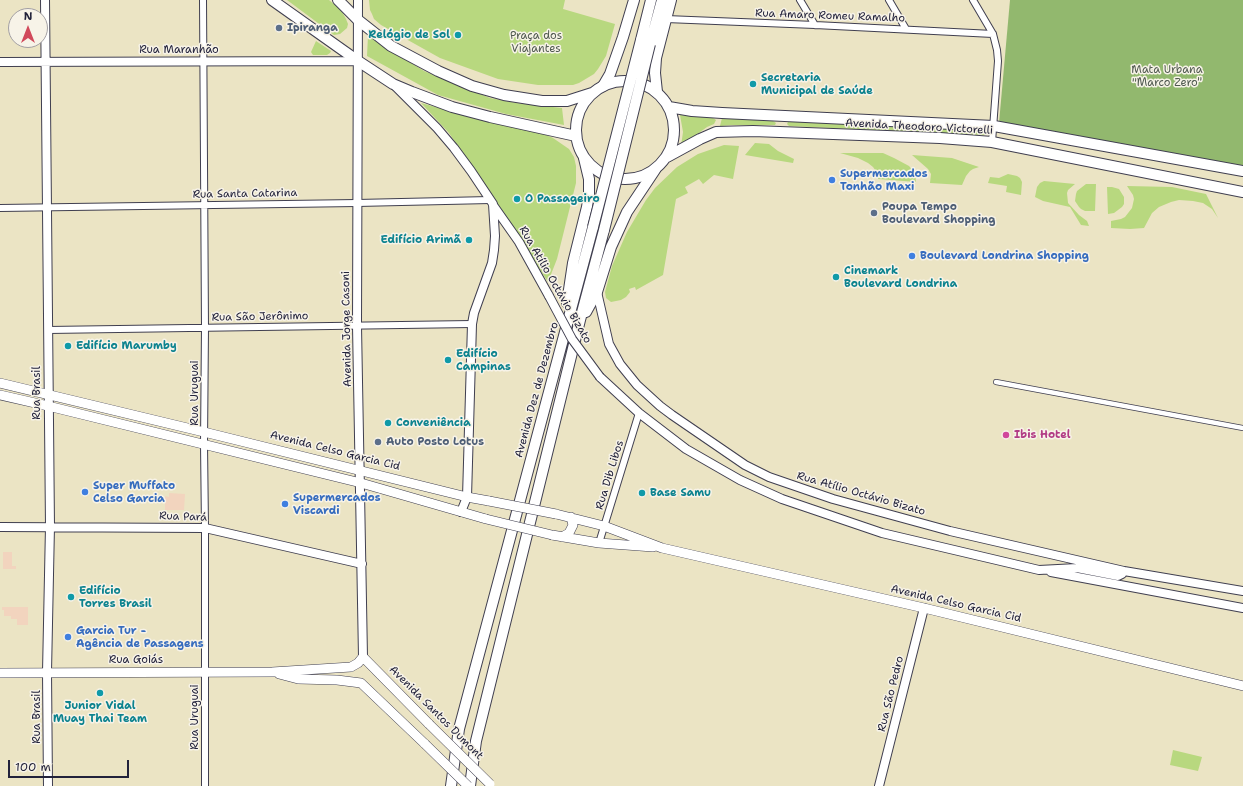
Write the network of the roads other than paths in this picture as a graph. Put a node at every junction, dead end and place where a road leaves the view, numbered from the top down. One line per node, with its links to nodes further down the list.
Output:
1 (45, 0): 22 (street, Rua Brasil)
2 (203, 0): 19 (street, Rua Uruguai)
3 (272, 0): 20 (main road)
4 (338, 0): 14 (main road)
5 (358, 0): 14 (street, Avenida Jorge Casoni)
6 (634, 0): 24 (main road)
7 (651, 0): 18 (main road, Avenida Dez de Dezembro)
8 (662, 0): 18 (main road, Avenida Dez de Dezembro)
9 (671, 0): 13 (main road)
10 (800, 0): 15 (street)
11 (889, 0): 16 (street)
12 (973, 0): 17 (street)
13 (666, 19): 15 (street, Rua Amaro Romeu Ramalho); 26 (main road)
14 (358, 20): 20 (street, Avenida Jorge Casoni); 25 (main road)
15 (815, 25): 16 (street, Rua Amaro Romeu Ramalho)
16 (906, 29): 17 (street, Rua Amaro Romeu Ramalho)
17 (993, 34): 28 (street)
18 (645, 42): 42 (main road, Avenida Dez de Dezembro, bridge); 46 (main road, Avenida Dez de Dezembro, bridge)
19 (203, 61): 20 (street, Rua Maranhão); 22 (street, Rua Maranhão); 38 (street, Rua Uruguai)
20 (358, 61): 23 (main road); 37 (street, Avenida Jorge Casoni)
21 (0, 62): 22 (street, Rua Maranhão)
22 (46, 62): 39 (street, Rua Brasil)
23 (393, 84): 29 (main road); 36 (street, Rua Atílio Octávio Bizato)
24 (603, 86): 25 (main road); 26 (main road)
25 (594, 92): 29 (main road)
26 (656, 92): 27 (main road)
27 (669, 107): 28 (main road, Avenida Theodoro Victorelli); 31 (main road)
28 (994, 126): 30 (street); 34 (main road, Avenida Theodoro Victorelli)
29 (576, 136): 32 (main road)
30 (992, 142): 31 (main road, Avenida Theodoro Victorelli); 35 (main road, Avenida Theodoro Victorelli)
31 (667, 157): 33 (main road)
32 (584, 158): 33 (main road); 46 (main road)
33 (655, 170): 41 (main road)
34 (1243, 171)
35 (1243, 192)
36 (491, 202): 37 (street, Rua Santa Catarina); 43 (street); 53 (street, Rua Atílio Octávio Bizato, bridge)
37 (357, 203): 38 (street, Rua Santa Catarina); 44 (street, Avenida Jorge Casoni)
38 (204, 205): 39 (street, Rua Santa Catarina); 45 (street, Rua Uruguai)
39 (47, 207): 40 (street, Rua Santa Catarina); 47 (street, Rua Brasil)
40 (0, 208)
41 (597, 292): 42 (main road); 77 (street, Rua Atílio Octávio Bizato)
42 (580, 322): 91 (main road, Avenida Dez de Dezembro)
43 (472, 324): 44 (street, Rua São Jerônimo); 65 (street)
44 (357, 326): 45 (street, Rua São Jerônimo); 63 (street, Avenida Jorge Casoni)
45 (205, 327): 47 (street, Rua São Jerônimo); 57 (street, Rua Uruguai)
46 (566, 327): 90 (main road, Avenida Dez de Dezembro)
47 (48, 330): 50 (street, Rua Brasil)
48 (996, 382): 56 (street)
49 (0, 383): 50 (main road, Avenida Celso Garcia Cid)
50 (48, 394): 52 (street, Rua Brasil); 54 (main road, Avenida Celso Garcia Cid)
51 (0, 395): 52 (main road, Avenida Celso Garcia Cid)
52 (48, 406): 55 (main road, Avenida Celso Garcia Cid); 68 (street, Rua Brasil)
53 (640, 413): 69 (street, Rua Dib Libos); 76 (street, Rua Atílio Octávio Bizato)
54 (138, 416): 55 (main road); 57 (main road, Avenida Celso Garcia Cid)
55 (135, 428): 59 (main road, Avenida Celso Garcia Cid)
56 (1243, 428)
57 (204, 432): 58 (main road, Avenida Celso Garcia Cid); 59 (street, Rua Uruguai)
58 (246, 442): 60 (main road, Avenida Celso Garcia Cid); 61 (main road)
59 (204, 444): 61 (main road, Avenida Celso Garcia Cid); 71 (street, Rua Uruguai)
60 (277, 450): 62 (main road); 63 (main road, Avenida Celso Garcia Cid)
61 (244, 454): 62 (main road, Avenida Celso Garcia Cid)
62 (271, 461): 64 (main road, Avenida Celso Garcia Cid)
63 (360, 470): 64 (street, Avenida Jorge Casoni); 65 (main road, Avenida Celso Garcia Cid)
64 (361, 483): 66 (main road, Avenida Celso Garcia Cid); 75 (street, Avenida Jorge Casoni)
65 (467, 496): 66 (street); 67 (main road, Avenida Celso Garcia Cid, bridge)
66 (461, 512): 72 (main road, Avenida Celso Garcia Cid, bridge)
67 (570, 517): 69 (main road, Avenida Celso Garcia Cid); 72 (main road)
68 (50, 526): 70 (street, Rua Pará); 71 (street, Rua Pará); 82 (street, Rua Brasil)
69 (604, 526): 73 (street, Rua Dib Libos); 74 (main road, Avenida Celso Garcia Cid)
70 (0, 527)
71 (205, 528): 75 (street, Rua Pará); 83 (street, Rua Uruguai)
72 (557, 536): 73 (main road, Avenida Celso Garcia Cid)
73 (599, 543): 74 (main road, Avenida Celso Garcia Cid)
74 (662, 548): 79 (main road, Avenida Celso Garcia Cid)
75 (362, 564): 81 (street, Avenida Jorge Casoni)
76 (1039, 570): 77 (street); 80 (street)
77 (1124, 571): 78 (street, Rua Atílio Octávio Bizato)
78 (1243, 591)
79 (924, 608): 86 (main road, Avenida Celso Garcia Cid); 92 (street, Rua São Pedro)
80 (1243, 608)
81 (363, 657): 84 (main road, Rua Goiás); 87 (main road, Avenida Santos Dumont, bridge)
82 (47, 672): 83 (main road, Rua Goiás); 85 (main road, Rua Goiás); 88 (street, Rua Brasil)
83 (205, 672): 84 (main road, Rua Goiás); 89 (street, Rua Uruguai)
84 (272, 672): 91 (main road, Rua Goiás, bridge)
85 (0, 673)
86 (1243, 686)
87 (491, 785)
88 (48, 786)
89 (205, 786)
90 (451, 786)
91 (469, 786)
92 (879, 786)

